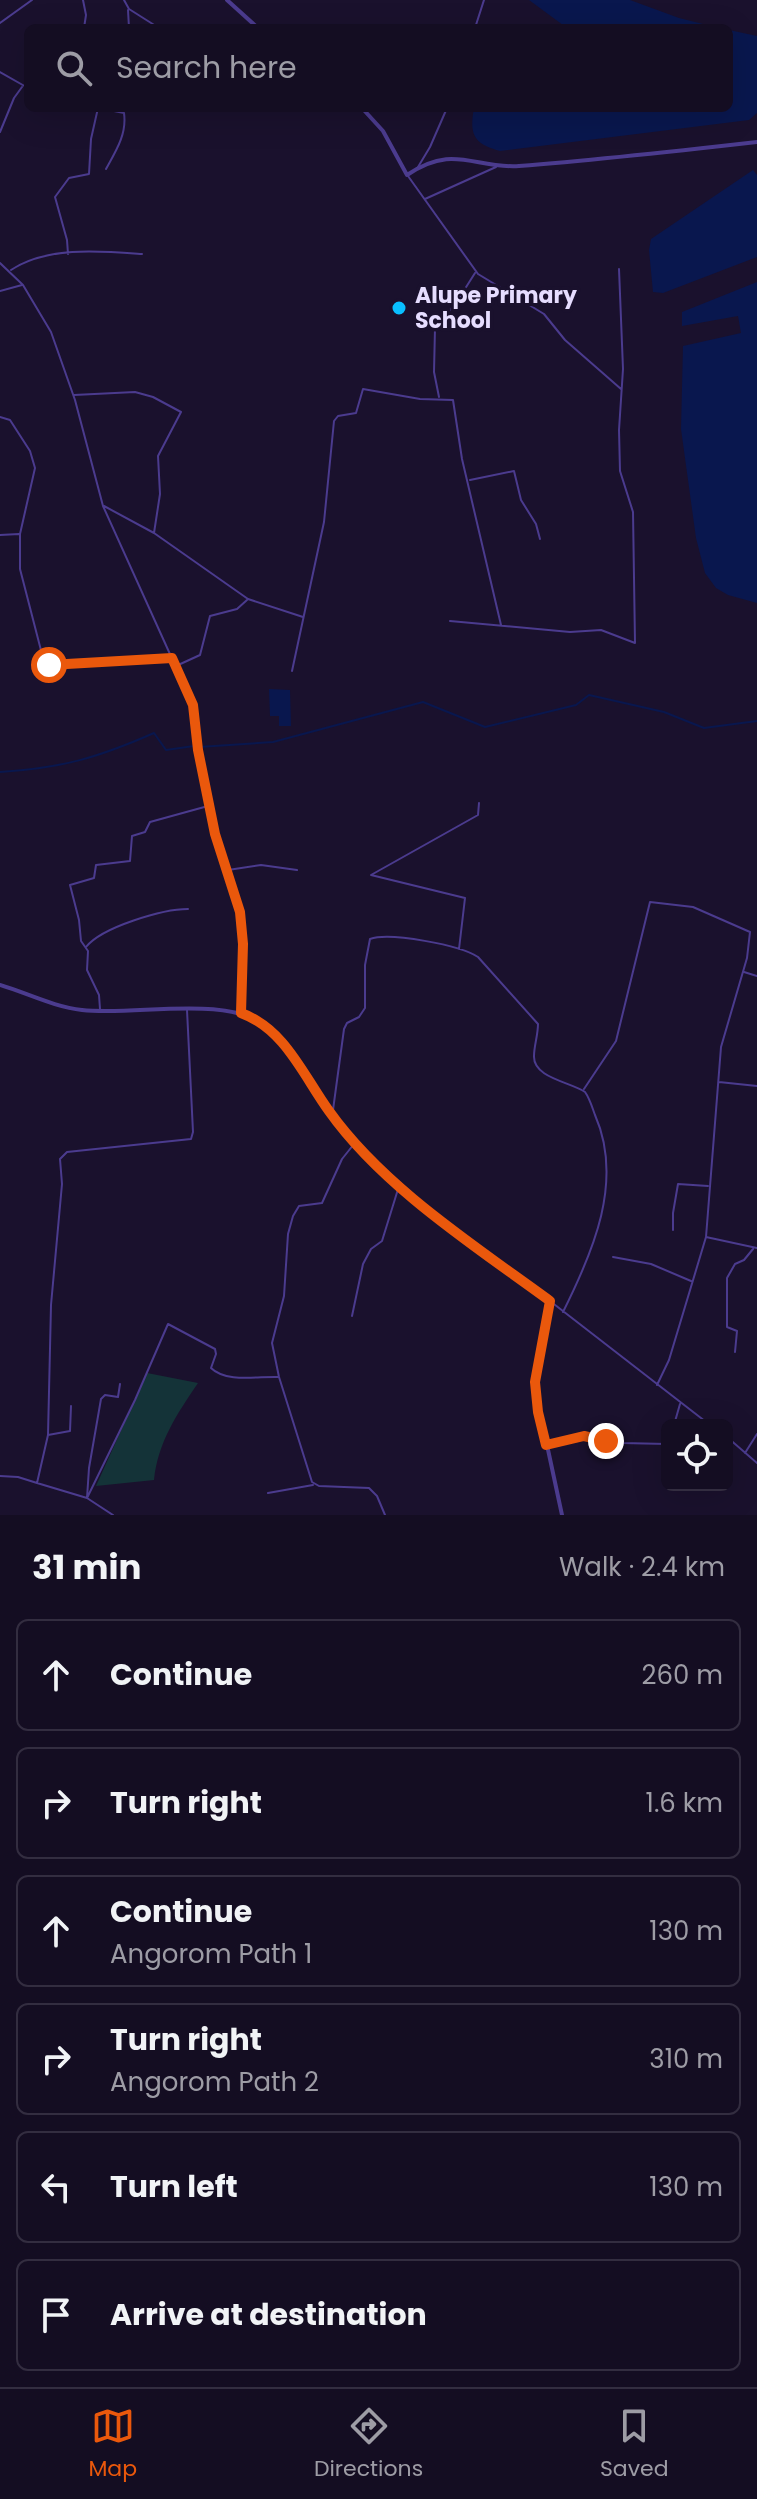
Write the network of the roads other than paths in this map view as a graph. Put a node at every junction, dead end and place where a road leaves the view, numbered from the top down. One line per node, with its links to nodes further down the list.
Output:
1 (32, 0): 7 (street)
2 (83, 0): 8 (street)
3 (124, 0): 6 (street)
4 (227, 0): 11 (street)
5 (484, 0): 12 (street)
6 (129, 9): 9 (street); 10 (street)
7 (0, 23)
8 (85, 24)
9 (129, 24)
10 (153, 24)
11 (254, 24)
12 (476, 24)
13 (0, 72): 14 (street)
14 (22, 87): 19 (street)
15 (97, 112): 26 (street)
16 (121, 112): 23 (street)
17 (366, 112): 24 (street)
18 (445, 112): 22 (street)
19 (0, 132)
20 (757, 142): 21 (street)
21 (500, 165): 22 (street); 25 (street)
22 (417, 168): 24 (street)
23 (106, 169)
24 (407, 175): 25 (street)
25 (424, 199): 31 (street)
26 (68, 254): 27 (street); 30 (street)
27 (142, 254)
28 (0, 263): 30 (street)
29 (619, 269): 34 (street)
30 (11, 270): 32 (street)
31 (476, 271): 34 (street); 36 (street)
32 (23, 285): 33 (street); 35 (street)
33 (0, 291)
34 (622, 390): 47 (street)
35 (73, 395): 39 (street); 40 (street)
36 (439, 398): 38 (street); 45 (street)
37 (0, 417): 41 (street)
38 (468, 480): 43 (street); 47 (street)
39 (103, 506): 40 (street); 48 (street)
40 (154, 533): 44 (street)
41 (20, 534): 42 (street); 48 (street)
42 (0, 535)
43 (540, 539)
44 (248, 599): 45 (street); 49 (street)
45 (303, 617): 50 (street)
46 (450, 621): 47 (street)
47 (501, 625)
48 (172, 658): 49 (street)
49 (175, 666): 52 (street)
50 (292, 671)
51 (479, 803): 58 (street)
52 (209, 805): 53 (street); 57 (street)
53 (226, 870): 54 (street); 64 (street)
54 (297, 870)
55 (188, 909): 57 (street)
56 (753, 940): 59 (street); 67 (street)
57 (86, 949): 63 (street)
58 (459, 950): 67 (street); 68 (street)
59 (743, 972): 60 (street); 65 (street)
60 (757, 976)
61 (0, 985): 63 (street)
62 (187, 1010): 63 (street); 64 (street); 89 (street)
63 (101, 1011)
64 (241, 1013): 68 (street)
65 (719, 1082): 66 (street); 71 (street)
66 (757, 1086)
67 (583, 1091): 78 (street)
68 (332, 1115): 69 (street)
69 (354, 1143): 70 (street); 81 (street)
70 (400, 1185): 77 (street); 79 (street)
71 (709, 1186): 72 (street); 73 (street)
72 (673, 1230)
73 (706, 1237): 74 (street); 76 (street)
74 (755, 1248): 80 (street)
75 (613, 1257): 76 (street)
76 (691, 1281): 83 (street)
77 (550, 1301): 78 (street); 92 (street)
78 (563, 1312): 83 (street)
79 (352, 1316)
80 (735, 1352)
81 (279, 1377): 97 (street); 99 (street)
82 (120, 1384): 99 (street)
83 (657, 1385): 84 (street)
84 (681, 1403): 86 (street); 87 (street)
85 (71, 1406): 89 (street)
86 (676, 1419)
87 (702, 1419)
88 (757, 1434): 93 (street)
89 (48, 1435): 96 (street)
90 (733, 1442): 93 (street)
91 (661, 1444): 92 (street)
92 (546, 1445): 102 (street)
93 (745, 1453): 94 (street)
94 (757, 1463)
95 (0, 1476): 96 (street)
96 (37, 1483): 99 (street)
97 (314, 1484): 98 (street); 101 (street)
98 (268, 1493)
99 (87, 1498): 100 (street)
100 (113, 1515)
101 (385, 1515)
102 (562, 1515)

